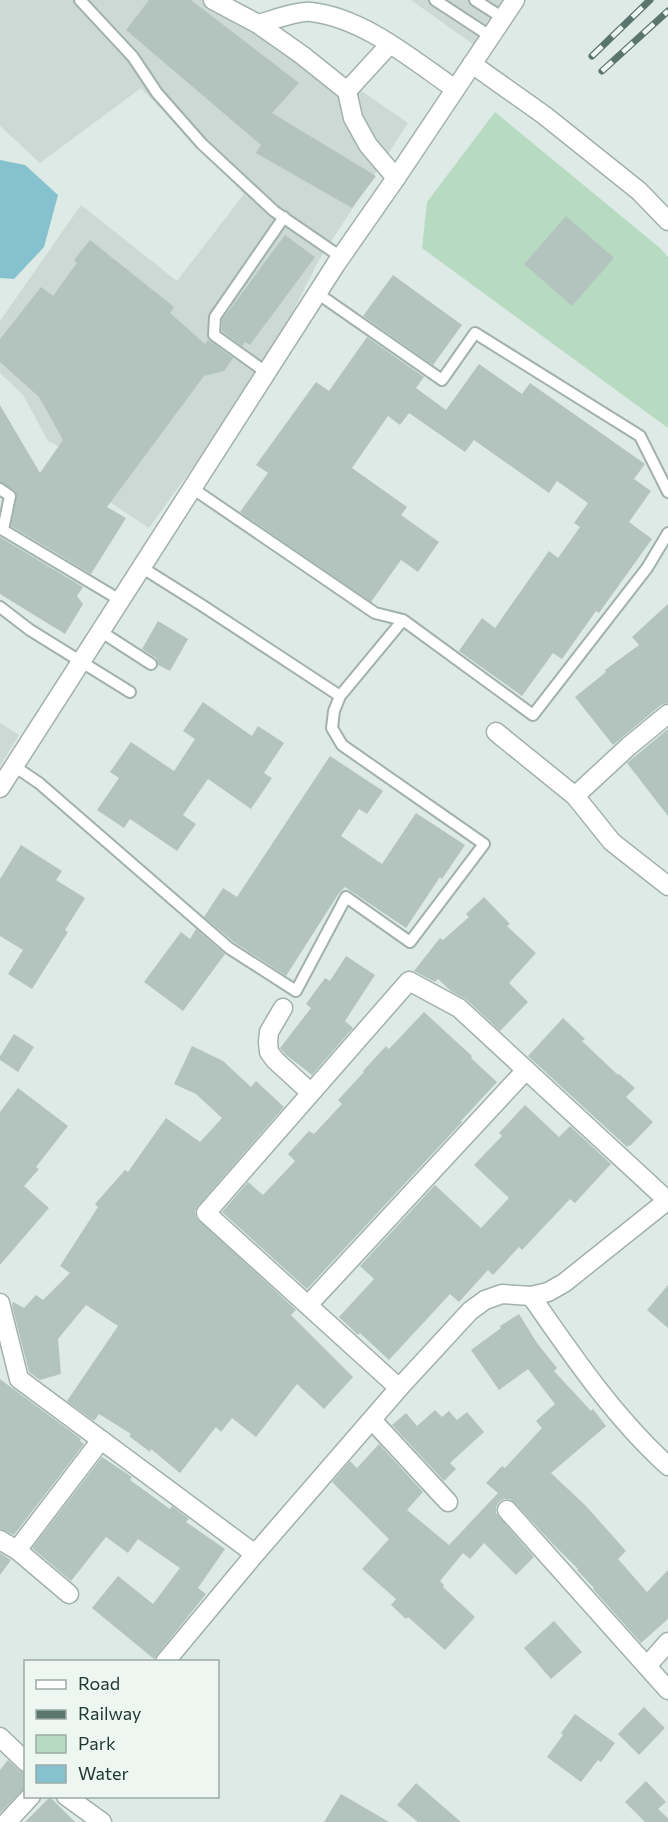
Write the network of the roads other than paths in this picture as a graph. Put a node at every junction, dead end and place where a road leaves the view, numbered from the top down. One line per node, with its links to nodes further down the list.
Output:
1 (80, 0): 14 (lane)
2 (213, 0): 7 (street)
3 (435, 0): 8 (lane)
4 (475, 0): 6 (lane)
5 (515, 0): 6 (street)
6 (503, 18): 8 (street)
7 (258, 24): 9 (street); 12 (street)
8 (490, 36): 10 (street)
9 (390, 44): 11 (street); 12 (street)
10 (472, 64): 11 (street); 15 (street)
11 (455, 89): 13 (street)
12 (346, 91): 13 (street)
13 (396, 178): 16 (street)
14 (284, 217): 16 (lane); 18 (lane)
15 (668, 221)
16 (341, 256): 17 (street)
17 (317, 293): 18 (street); 21 (lane)
18 (267, 371): 19 (street)
19 (192, 488): 23 (street); 26 (lane)
20 (0, 489): 24 (lane)
21 (668, 492)
22 (668, 533): 26 (lane)
23 (141, 567): 24 (street); 31 (lane)
24 (120, 600): 27 (street)
25 (0, 607): 28 (lane)
26 (403, 620): 31 (lane)
27 (100, 631): 28 (street); 29 (lane)
28 (81, 662): 30 (lane); 34 (street)
29 (151, 664)
30 (130, 692)
31 (340, 696): 34 (lane)
32 (668, 714): 36 (street)
33 (496, 732): 36 (street)
34 (14, 766): 35 (street)
35 (0, 788)
36 (575, 796): 37 (street)
37 (668, 886)
38 (283, 1008): 40 (street)
39 (526, 1070): 40 (street); 41 (street); 44 (street)
40 (311, 1092): 44 (street)
41 (668, 1201): 42 (street)
42 (531, 1296): 45 (street); 48 (street)
43 (0, 1304): 47 (street)
44 (308, 1305): 45 (street)
45 (399, 1388): 46 (street)
46 (372, 1420): 49 (street); 53 (street)
47 (101, 1440): 52 (street); 53 (street)
48 (668, 1466)
49 (448, 1502)
50 (507, 1510): 57 (street)
51 (0, 1540): 52 (street)
52 (17, 1550): 54 (street)
53 (255, 1554): 56 (street)
54 (69, 1594)
55 (668, 1642): 57 (street)
56 (167, 1660)
57 (647, 1666): 58 (street)
58 (668, 1689)
59 (0, 1737): 60 (street)
60 (24, 1760)
61 (30, 1798): 63 (street)
62 (67, 1798): 64 (street)
63 (8, 1822)
64 (102, 1822)

